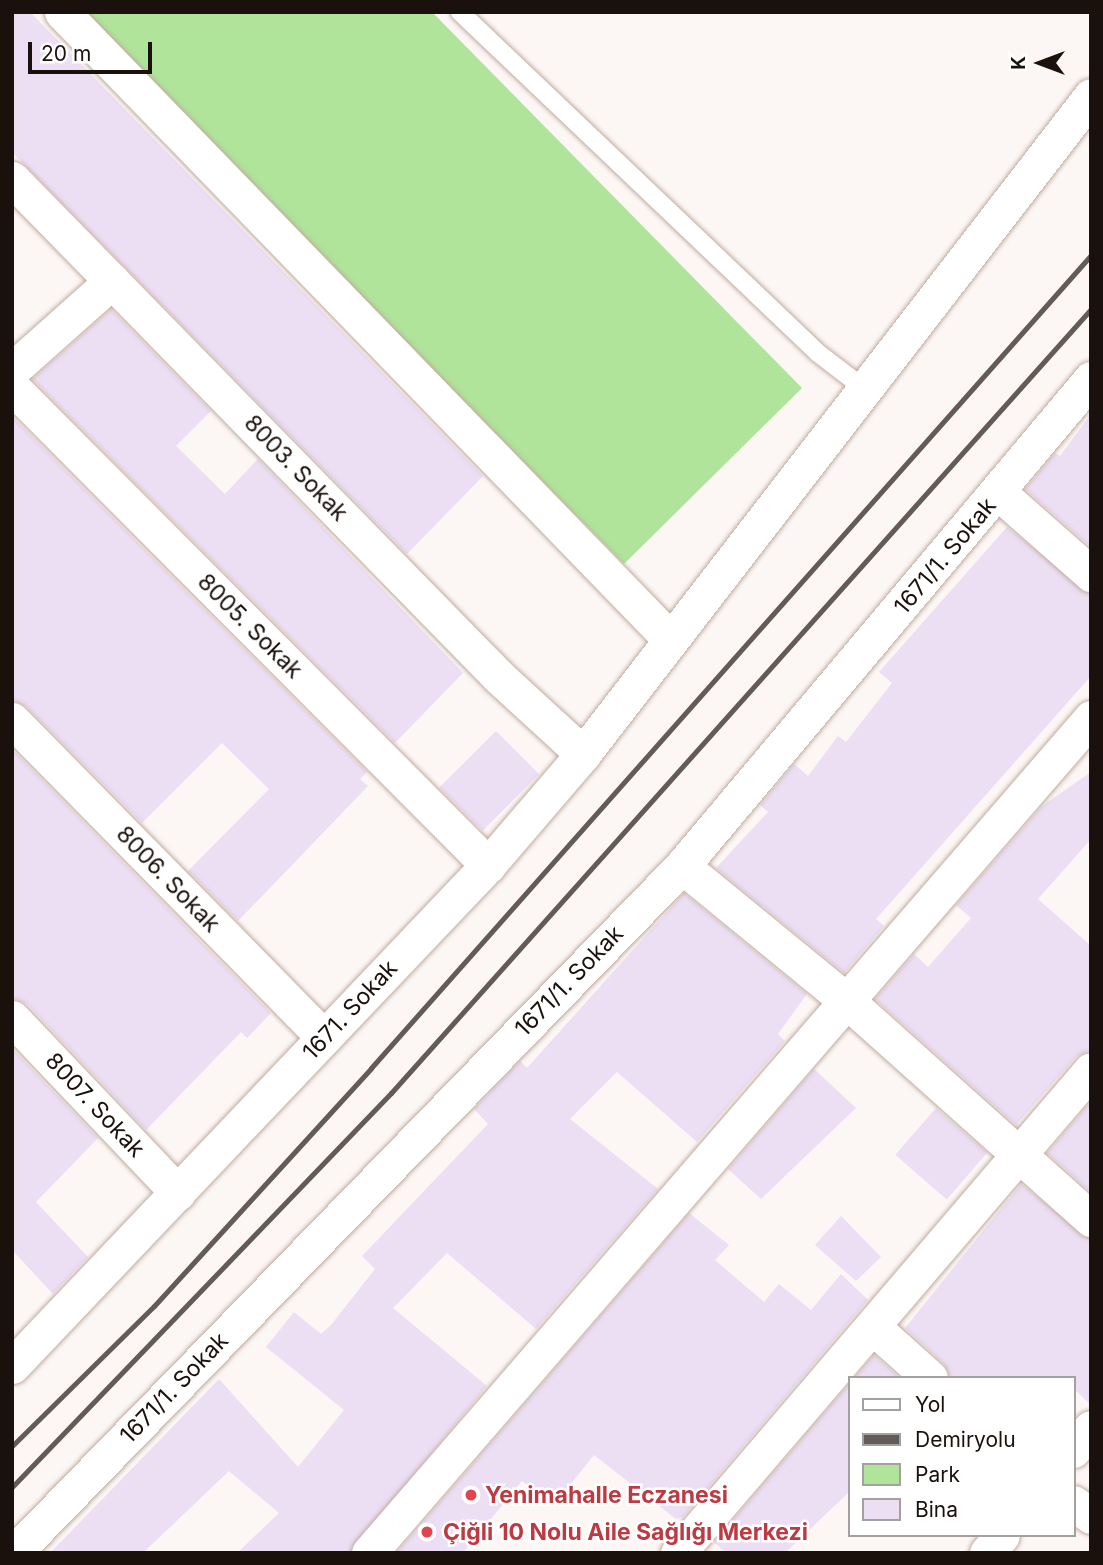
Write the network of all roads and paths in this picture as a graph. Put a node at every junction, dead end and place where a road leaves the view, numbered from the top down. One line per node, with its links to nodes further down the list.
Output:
1 (62, 12): 12 (street)
2 (460, 12): 9 (lane)
3 (1091, 96): 9 (street, 1671. Sokak)
4 (12, 179): 5 (street, 8003. Sokak)
5 (112, 281): 6 (street); 15 (street, 8003. Sokak)
6 (12, 370)
7 (1091, 379): 10 (street, 1671/1. Sokak)
8 (12, 387): 16 (street, 8005. Sokak)
9 (865, 390): 12 (street, 1671. Sokak)
10 (999, 493): 11 (street); 17 (street, 1671/1. Sokak)
11 (1091, 574)
12 (668, 637): 15 (street, 1671. Sokak)
13 (1091, 719): 18 (street)
14 (13, 723): 20 (street, 8006. Sokak)
15 (583, 754): 16 (street, 1671. Sokak)
16 (488, 865): 20 (street, 1671. Sokak)
17 (682, 866): 18 (street); 33 (street, 1671/1. Sokak)
18 (846, 1000): 22 (street); 34 (street)
19 (12, 1018): 23 (street, 8007. Sokak)
20 (324, 1038): 23 (street, 1671. Sokak)
21 (1091, 1070): 22 (street)
22 (1020, 1152): 24 (street); 25 (street)
23 (178, 1193): 26 (street, 1671. Sokak)
24 (1091, 1219)
25 (873, 1328): 27 (street); 35 (street)
26 (12, 1366)
27 (928, 1376)
28 (1091, 1428): 29 (street)
29 (1075, 1448)
30 (1075, 1504): 31 (street)
31 (1091, 1516)
32 (1000, 1537): 36 (street)
33 (13, 1553)
34 (369, 1553)
35 (678, 1553)
36 (987, 1553)

